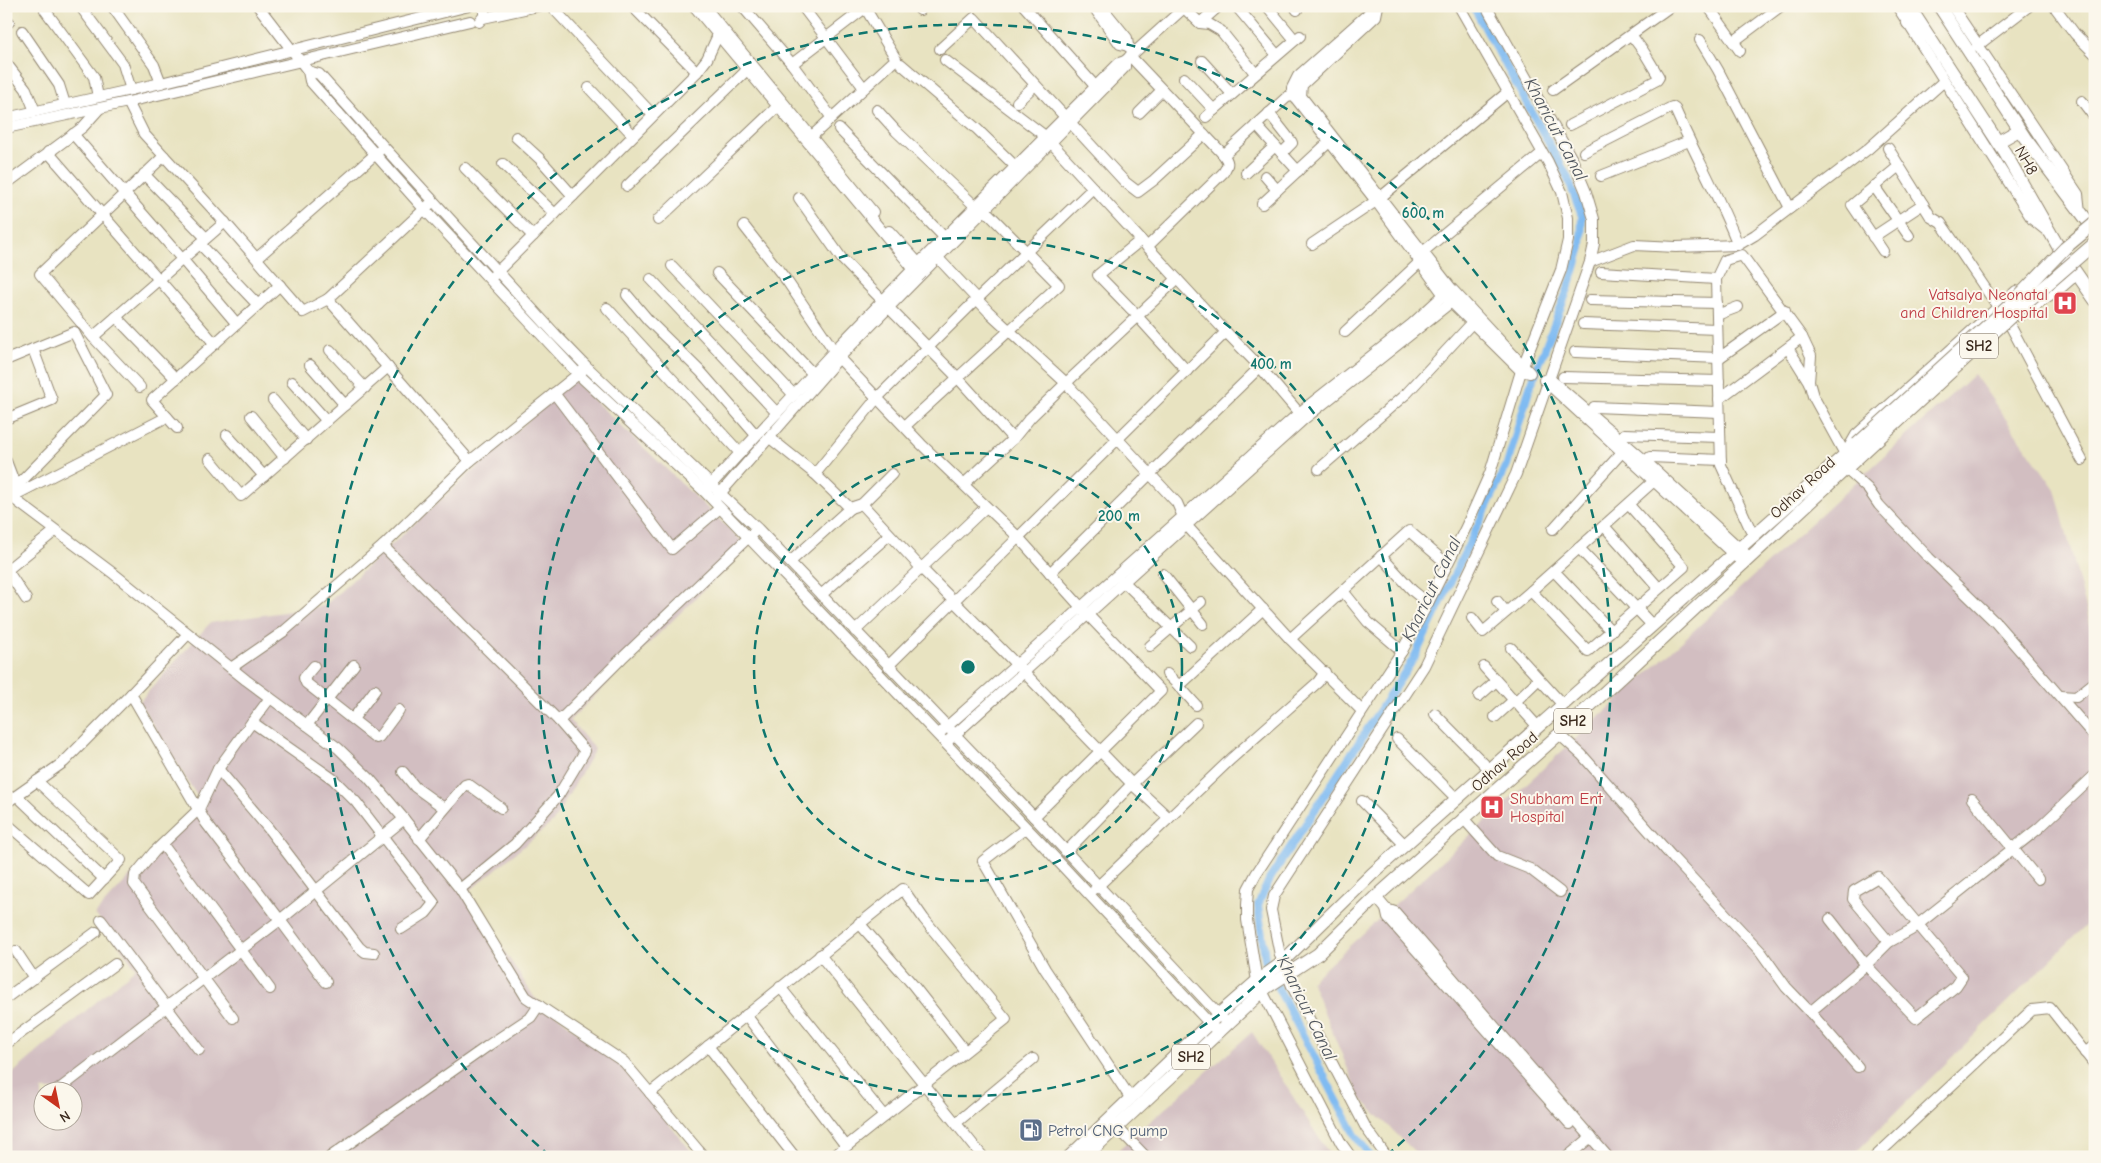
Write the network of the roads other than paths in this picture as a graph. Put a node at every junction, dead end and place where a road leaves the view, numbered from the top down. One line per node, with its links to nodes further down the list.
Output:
1 (80, 6): 74 (street)
2 (112, 6): 69 (street)
3 (258, 6): 51 (street)
4 (469, 6): 38 (street); 51 (street)
5 (482, 6): 37 (street)
6 (538, 6): 37 (street)
7 (551, 6): 90 (street)
8 (632, 6): 65 (street)
9 (694, 6): 43 (street)
10 (704, 6): 104 (street)
11 (742, 6): 61 (street)
12 (802, 6): 45 (street)
13 (917, 6): 14 (street)
14 (924, 6)
15 (1024, 6): 71 (street)
16 (1093, 6): 53 (street)
17 (1101, 6): 53 (street)
18 (1219, 6): 39 (street)
19 (1236, 6): 55 (street)
20 (1267, 6): 55 (street)
21 (1370, 6): 79 (street)
22 (1378, 6): 79 (street)
23 (1459, 6): 77 (street)
24 (1486, 6): 166 (street)
25 (1671, 6): 44 (street)
26 (1708, 6): 48 (street)
27 (1897, 6): 40 (street)
28 (1909, 6): 46 (main road, NH8)
29 (1939, 6): 41 (main road)
30 (1950, 6): 41 (main road); 49 (street)
31 (2029, 6): 49 (street)
32 (864, 7): 45 (street); 73 (street)
33 (1185, 7): 39 (street); 53 (street)
34 (1776, 7): 48 (street)
35 (2057, 7): 54 (street)
36 (45, 10): 83 (street)
37 (483, 18): 38 (street)
38 (470, 20): 56 (street)
39 (1200, 23): 66 (street)
40 (1908, 23): 46 (main road); 58 (street)
41 (1952, 26): 99 (main road)
42 (22, 31): 84 (street)
43 (718, 35): 63 (street); 65 (street)
44 (1632, 36): 76 (street); 96 (street)
45 (825, 38): 61 (street); 73 (street)
46 (1930, 38): 58 (main road, NH8)
47 (1700, 40): 140 (street)
48 (1733, 42): 52 (street)
49 (1978, 46): 146 (street)
50 (940, 49): 70 (street)
51 (292, 51): 56 (street); 69 (street)
52 (1740, 51)
53 (1129, 54): 71 (street); 75 (street); 94 (street)
54 (2095, 54)
55 (1277, 55): 66 (street)
56 (301, 60): 64 (street); 81 (street)
57 (946, 60): 105 (street)
58 (1938, 60): 68 (street); 108 (main road, NH8)
59 (1202, 61): 78 (street)
60 (6, 63): 87 (street)
61 (792, 64): 92 (street)
62 (900, 64): 119 (street)
63 (747, 70): 85 (street); 128 (street)
64 (308, 71): 109 (street); 116 (street)
65 (697, 72): 90 (street)
66 (1255, 74): 78 (street)
67 (1184, 78): 78 (street)
68 (1944, 81): 140 (street); 149 (street)
69 (161, 83): 74 (street)
70 (1035, 85): 82 (street); 94 (street)
71 (1095, 86): 94 (street)
72 (589, 88): 102 (street)
73 (864, 88): 92 (street)
74 (131, 90): 83 (street)
75 (1162, 90): 89 (street); 101 (street)
76 (1553, 90)
77 (1508, 92): 115 (street); 135 (street)
78 (1232, 94)
79 (1297, 95): 88 (street); 107 (street); 135 (street)
80 (2082, 101): 93 (street)
81 (128, 102): 83 (street); 117 (street)
82 (1017, 102)
83 (99, 103): 84 (street); 97 (street); 100 (street)
84 (64, 104): 87 (street)
85 (777, 107): 144 (street); 168 (street)
86 (877, 110): 139 (street)
87 (35, 111): 91 (street)
88 (1269, 112): 95 (street); 111 (street)
89 (1139, 113)
90 (654, 115): 102 (street)
91 (6, 118)
92 (832, 118): 104 (street)
93 (2095, 118)
94 (1067, 120): 101 (street); 105 (street)
95 (1256, 125): 111 (street); 114 (street)
96 (1570, 125)
97 (6, 128)
98 (839, 129): 152 (street)
99 (2019, 130): 108 (main road); 146 (main road)
100 (73, 134): 112 (street); 132 (street)
101 (1204, 134): 114 (street)
102 (633, 135): 133 (street)
103 (516, 137): 133 (street)
104 (811, 137): 168 (street)
105 (1048, 139): 119 (street); 130 (street); 139 (street)
106 (1689, 141): 113 (street); 126 (street); 158 (street)
107 (1329, 142): 122 (street); 135 (street)
108 (1998, 142): 149 (main road, NH8)
109 (384, 147): 116 (street); 136 (street)
110 (1888, 148): 120 (street)
111 (1279, 150): 122 (street); 123 (street)
112 (48, 152): 127 (street); 143 (street)
113 (1584, 152)
114 (1222, 153): 155 (street)
115 (1542, 153): 163 (street); 219 (street)
116 (375, 154): 141 (street); 164 (street)
117 (164, 156): 124 (street); 147 (street)
118 (503, 164): 142 (street)
119 (1015, 166): 139 (street)
120 (1899, 166): 129 (street); 138 (street)
121 (465, 168): 150 (street)
122 (1298, 171): 131 (street)
123 (1246, 173)
124 (144, 174): 132 (street); 154 (street)
125 (1265, 176): 131 (street)
126 (1601, 176)
127 (6, 184)
128 (627, 186)
129 (1874, 186): 145 (street); 153 (street)
130 (1093, 188): 155 (street); 160 (street)
131 (1277, 190): 137 (street)
132 (124, 193): 143 (street); 165 (street)
133 (573, 196): 142 (street)
134 (799, 198): 186 (street)
135 (1378, 199): 157 (street); 163 (street)
136 (433, 201): 141 (street); 169 (street)
137 (1262, 204)
138 (1923, 204): 145 (street); 189 (street)
139 (979, 207): 152 (street); 160 (street); 162 (street)
140 (1790, 208): 158 (street)
141 (424, 209): 174 (street); 181 (street)
142 (555, 214): 150 (street)
143 (101, 215): 173 (street); 203 (street)
144 (658, 220)
145 (1898, 220): 151 (street); 153 (street)
146 (2090, 221): 256 (main road, SH2, bridge)
147 (225, 222): 154 (street); 164 (street)
148 (744, 226): 211 (street)
149 (2052, 235): 159 (main road, NH8)
150 (533, 236): 169 (street)
151 (1908, 236)
152 (944, 237): 168 (street)
153 (1873, 237): 161 (street)
154 (203, 241): 165 (street); 187 (street)
155 (1144, 243): 176 (street); 192 (street)
156 (2095, 243): 256 (main road, SH2, bridge)
157 (1312, 244)
158 (1738, 245): 166 (street)
159 (2059, 248): 172 (main road, NH8); 189 (street)
160 (1027, 251): 182 (street); 199 (street)
161 (1883, 251)
162 (937, 257): 168 (street); 182 (street)
163 (1420, 257): 180 (street); 202 (street)
164 (257, 258): 178 (street)
165 (182, 259): 173 (street); 196 (street)
166 (1590, 262): 225 (street)
167 (672, 266): 233 (street)
168 (919, 270): 186 (street)
169 (498, 271): 174 (street); 215 (street)
170 (1601, 272): 177 (street)
171 (717, 273): 221 (street)
172 (2077, 274): 184 (main road, NH8); 198 (street)
173 (159, 279): 194 (street); 205 (street)
174 (490, 279): 220 (street)
175 (651, 279): 240 (street)
176 (1177, 279): 192 (street); 201 (street)
177 (1716, 279): 185 (street); 191 (street)
178 (280, 285): 181 (street); 187 (street)
179 (627, 295): 250 (street)
180 (1451, 296): 195 (street); 219 (street); 241 (street); 281 (street)
181 (328, 299): 216 (street)
182 (977, 299): 199 (street); 206 (street)
183 (1590, 300): 185 (street)
184 (2095, 300)
185 (1717, 303): 193 (street)
186 (886, 304): 206 (street); 211 (street)
187 (258, 305): 196 (street)
188 (1738, 307): 193 (street)
189 (1998, 307): 266 (street)
190 (607, 308): 258 (street)
191 (1785, 312): 204 (street); 212 (street)
192 (1135, 313): 218 (street); 229 (street)
193 (1717, 315): 200 (street)
194 (116, 317): 203 (street); 224 (street)
195 (1474, 322): 219 (street); 267 (street)
196 (237, 324): 205 (street)
197 (1583, 324): 200 (street)
198 (2010, 325): 264 (street); 266 (street)
199 (1009, 329): 222 (street); 229 (street)
200 (1717, 329): 212 (street)
201 (1226, 332): 217 (street); 218 (street)
202 (1345, 332)
203 (93, 337): 230 (street)
204 (1802, 337): 207 (street); 228 (street)
205 (215, 344): 224 (street)
206 (928, 347): 222 (street); 234 (street)
207 (1788, 348): 228 (street); 235 (street)
208 (33, 349): 213 (street); 244 (street); 275 (street)
209 (330, 350): 231 (street)
210 (1575, 352): 212 (street)
211 (836, 355): 221 (street); 234 (street); 252 (street)
212 (1719, 358): 227 (street)
213 (6, 360)
214 (310, 364): 237 (street)
215 (587, 366): 220 (street); 274 (street)
216 (388, 367): 231 (street); 262 (street)
217 (1260, 367): 241 (street); 270 (street)
218 (1187, 371): 254 (street)
219 (1526, 371): 225 (street); 296 (street)
220 (578, 374): 232 (street); 274 (street)
221 (813, 374): 233 (street)
222 (957, 377): 246 (street); 253 (street)
223 (1563, 377): 227 (street)
224 (176, 380): 243 (street)
225 (1546, 381): 257 (street); 292 (street); 416 (street)
226 (292, 382): 245 (street)
227 (1718, 382): 235 (street)
228 (1809, 382): 266 (street)
229 (1066, 383): 253 (street); 254 (street)
230 (140, 387)
231 (365, 388): 237 (street)
232 (554, 393): 262 (street); 276 (street)
233 (794, 395): 240 (street)
234 (877, 398): 246 (street); 268 (street)
235 (1719, 399): 239 (street)
236 (273, 400): 255 (street)
237 (345, 405): 245 (street)
238 (1594, 407): 239 (street)
239 (1719, 412): 251 (street)
240 (777, 413): 250 (street)
241 (1299, 413): 281 (street)
242 (251, 416): 260 (street)
243 (167, 417): 247 (street); 275 (street)
244 (6, 419)
245 (327, 421): 255 (street)
246 (905, 426): 273 (street)
247 (177, 428)
248 (1624, 434): 251 (street)
249 (227, 435): 271 (street)
250 (756, 435): 258 (street)
251 (1720, 437): 263 (street)
252 (770, 438): 268 (street); 276 (street)
253 (1012, 439): 273 (street)
254 (1118, 439): 270 (street); 289 (street)
255 (306, 440): 260 (street)
256 (1861, 447): 266 (main road, SH2)
257 (1623, 451): 272 (street); 284 (street)
258 (740, 453): 274 (street)
259 (1650, 457): 263 (street)
260 (285, 458): 271 (street)
261 (210, 459): 271 (street)
262 (470, 460): 290 (street)
263 (1720, 460): 287 (street)
264 (2082, 460)
265 (6, 461): 275 (street)
266 (1848, 461): 287 (main road, Odhav Road / SH2); 294 (main road, Odhav Road / SH2); 344 (street)
267 (1319, 469)
268 (814, 474): 280 (street)
269 (892, 474): 277 (street)
270 (1150, 474): 281 (street); 300 (street)
271 (264, 476)
272 (1656, 480): 278 (street); 292 (street)
273 (964, 484): 279 (street)
274 (708, 488): 276 (street)
275 (11, 493): 285 (street)
276 (718, 501): 283 (street); 288 (street)
277 (862, 504): 280 (street); 286 (street)
278 (1629, 506): 282 (street); 303 (street)
279 (986, 507): 289 (street); 297 (street)
280 (850, 508): 295 (street)
281 (1184, 523): 302 (street); 312 (street); 315 (street)
282 (1604, 527): 291 (street); 303 (street)
283 (758, 529): 288 (street); 295 (street)
284 (1553, 529)
285 (55, 531): 298 (street); 323 (street)
286 (889, 535): 297 (street); 306 (street)
287 (1753, 535): 292 (main road, Odhav Road / SH2)
288 (749, 537): 355 (street); 362 (street)
289 (1018, 537): 300 (street); 308 (street)
290 (383, 546): 332 (street); 355 (street)
291 (1579, 548): 299 (street); 313 (street)
292 (1736, 550): 294 (street); 319 (main road, Odhav Road / SH2)
293 (1381, 556): 296 (street); 304 (street); 311 (street)
294 (1747, 561): 361 (main road, Odhav Road / SH2)
295 (790, 562): 306 (street)
296 (1447, 564): 311 (street)
297 (921, 568): 308 (street); 321 (street)
298 (7, 571): 307 (street)
299 (1554, 571): 305 (street); 322 (street)
300 (1050, 573): 315 (street)
301 (1163, 574): 314 (street)
302 (1123, 581): 315 (street); 320 (street)
303 (1659, 588): 313 (street)
304 (1343, 591): 324 (street); 328 (street)
305 (1531, 591): 316 (street); 322 (street)
306 (821, 595): 321 (street)
307 (26, 599)
308 (954, 600): 331 (street); 333 (street)
309 (1497, 601): 316 (street)
310 (1201, 602): 314 (street)
311 (1428, 603): 328 (street)
312 (1263, 609): 324 (street); 340 (street)
313 (1636, 609): 319 (street); 322 (street)
314 (1192, 610): 318 (street); 320 (street)
315 (1084, 611): 333 (street); 367 (street)
316 (1506, 612): 317 (street)
317 (1472, 618)
318 (1203, 624)
319 (1652, 625): 349 (main road, Odhav Road / SH2)
320 (1171, 628): 325 (street); 326 (street)
321 (855, 631): 331 (street)
322 (1611, 631)
323 (188, 634): 332 (street); 342 (street)
324 (1290, 638): 335 (street)
325 (1150, 646)
326 (1190, 646)
327 (1511, 648): 337 (street)
328 (1402, 650): 351 (street)
329 (354, 665): 346 (street)
330 (314, 666): 346 (street)
331 (888, 666): 359 (street)
332 (231, 668): 345 (street)
333 (1021, 668): 359 (street); 363 (street); 367 (street)
334 (1484, 668): 338 (street)
335 (1325, 672): 351 (street); 383 (street)
336 (1167, 674): 340 (street)
337 (1539, 679): 347 (street); 349 (street)
338 (1496, 681): 343 (street); 347 (street)
339 (2095, 682): 344 (street)
340 (1179, 686): 348 (street)
341 (375, 690): 354 (street)
342 (131, 694): 372 (street); 381 (street)
343 (1479, 696)
344 (2060, 696): 364 (street)
345 (270, 698): 356 (street); 358 (street)
346 (327, 700): 354 (street); 358 (street)
347 (1514, 701): 353 (street); 360 (street)
348 (1196, 705)
349 (1563, 705): 360 (main road, Odhav Road / SH2)
350 (399, 710): 354 (street)
351 (1362, 711): 421 (street)
352 (1436, 714): 369 (street)
353 (1495, 717)
354 (353, 720)
355 (559, 721): 397 (street)
356 (252, 722): 368 (street); 388 (street)
357 (1196, 723): 373 (street)
358 (307, 725): 385 (street)
359 (947, 727): 362 (street); 363 (street)
360 (1538, 727): 369 (main road, Odhav Road / SH2)
361 (1559, 734): 384 (main road, Odhav Road / SH2); 426 (street)
362 (937, 735): 366 (street)
363 (955, 735): 366 (street); 382 (street)
364 (2095, 737)
365 (1397, 739): 375 (street)
366 (946, 744): 387 (street)
367 (1101, 752): 373 (street); 382 (street)
368 (218, 769): 381 (street); 398 (street)
369 (1490, 770): 375 (main road, Odhav Road / SH2)
370 (403, 772): 379 (street)
371 (2095, 775): 392 (street)
372 (37, 781): 374 (street); 394 (street)
373 (1132, 784): 383 (street); 393 (street)
374 (17, 796): 378 (street); 394 (street)
375 (1456, 799): 390 (main road, Odhav Road / SH2)
376 (1972, 799): 392 (street)
377 (1362, 801): 390 (street)
378 (6, 803)
379 (444, 808): 380 (street); 389 (street)
380 (501, 808)
381 (199, 810): 391 (street); 404 (street)
382 (1034, 817): 393 (street)
383 (1169, 818): 396 (street)
384 (1463, 818): 399 (street); 401 (main road, Odhav Road / SH2)
385 (404, 819): 388 (street); 389 (street)
386 (6, 823): 394 (street)
387 (1026, 828): 400 (street); 442 (street)
388 (384, 836): 398 (street); 407 (street)
389 (419, 839): 397 (street)
390 (1405, 845): 416 (main road, Odhav Road / SH2)
391 (163, 846): 411 (street); 418 (street)
392 (2013, 850): 395 (street); 406 (street)
393 (1066, 852): 396 (street)
394 (104, 879)
395 (2038, 879)
396 (1098, 886): 400 (street); 429 (street)
397 (460, 889): 424 (street)
398 (316, 891): 404 (street); 412 (street)
399 (1560, 892)
400 (1089, 895): 429 (street)
401 (1376, 897): 416 (main road, Odhav Road / SH2); 446 (street)
402 (1830, 919): 415 (street)
403 (101, 920): 425 (street)
404 (280, 920): 411 (street); 419 (street)
405 (860, 922): 413 (street); 434 (street); 434 (street)
406 (1918, 924): 409 (street); 409 (street); 415 (street)
407 (401, 929)
408 (96, 932): 417 (street)
409 (1889, 942): 415 (street)
410 (16, 951): 417 (street)
411 (241, 951): 418 (street); 422 (street)
412 (374, 953)
413 (820, 955): 420 (street); 440 (street)
414 (115, 964): 430 (street)
415 (1866, 965): 426 (street)
416 (1283, 969): 421 (main road, SH2); 459 (street)
417 (34, 978): 423 (street)
418 (205, 978): 425 (street); 428 (street)
419 (326, 982)
420 (780, 987): 427 (street); 443 (street)
421 (1262, 987): 429 (main road, SH2); 458 (street)
422 (270, 989)
423 (6, 998)
424 (539, 1006): 441 (street); 449 (street)
425 (166, 1008): 433 (street); 439 (street)
426 (1810, 1012): 438 (street)
427 (746, 1015): 432 (street); 447 (street)
428 (233, 1018)
429 (1218, 1023): 442 (main road, SH2); 445 (main road, SH2)
430 (6, 1044)
431 (2095, 1045): 435 (street)
432 (708, 1046): 441 (street); 451 (street)
433 (199, 1050)
434 (965, 1051): 440 (street)
435 (2085, 1053): 437 (street); 448 (street)
436 (1033, 1059): 444 (street)
437 (2095, 1065)
438 (1858, 1067)
439 (71, 1080)
440 (924, 1083): 443 (street); 444 (street)
441 (650, 1093): 450 (street)
442 (1131, 1099): 445 (main road, SH2)
443 (884, 1116): 447 (street)
444 (956, 1123): 453 (street)
445 (1111, 1126): 454 (main road, SH2); 455 (main road, SH2); 456 (street); 457 (street)
446 (1588, 1139): 460 (street); 461 (street); 462 (street)
447 (846, 1146): 452 (street)
448 (1876, 1156)
449 (330, 1157)
450 (704, 1157)
451 (795, 1157)
452 (832, 1157)
453 (982, 1157)
454 (1069, 1157)
455 (1085, 1157)
456 (1137, 1157)
457 (1146, 1157)
458 (1350, 1157)
459 (1388, 1157)
460 (1567, 1157)
461 (1599, 1157)
462 (1608, 1157)

